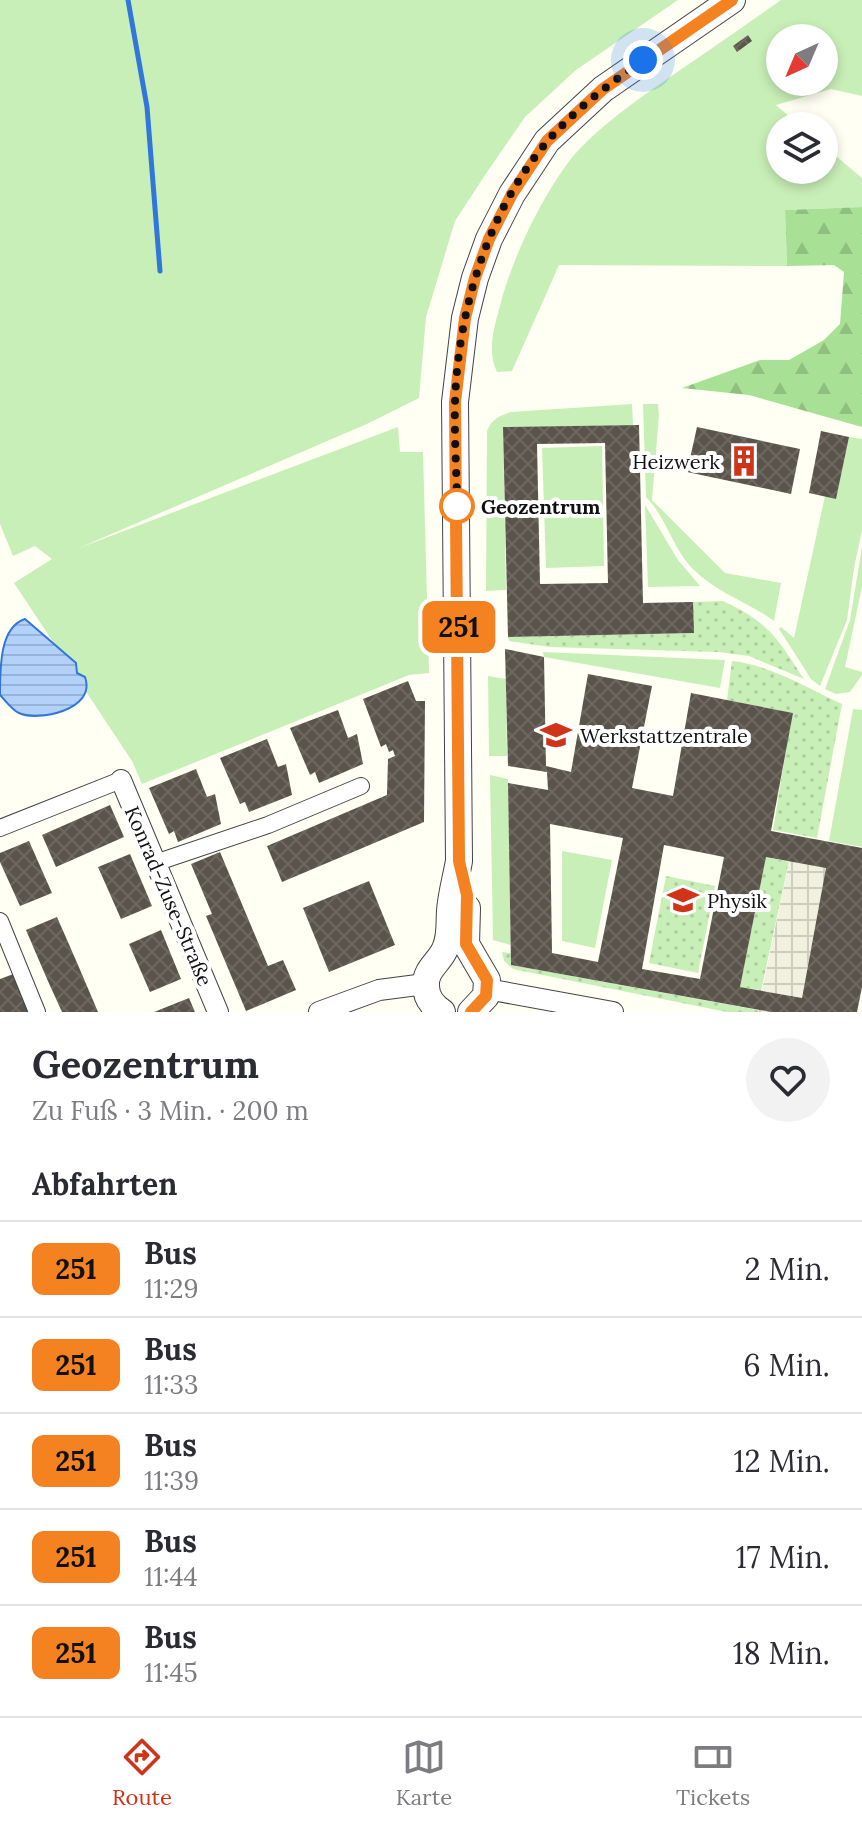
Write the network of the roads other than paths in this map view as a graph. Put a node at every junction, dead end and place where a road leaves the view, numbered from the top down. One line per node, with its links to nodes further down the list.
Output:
1 (732, 0): 5 (street)
2 (121, 780): 4 (street); 6 (street, Konrad-Zuse-Straße)
3 (361, 786): 6 (street)
4 (0, 828)
5 (459, 861): 8 (street); 9 (street)
6 (155, 863): 13 (street, Konrad-Zuse-Straße)
7 (0, 921): 12 (street)
8 (440, 958): 9 (street); 10 (street)
9 (474, 959): 11 (street)
10 (425, 984): 14 (street); 15 (street)
11 (487, 989): 16 (street); 17 (street)
12 (37, 1012)
13 (218, 1012)
14 (319, 1012)
15 (442, 1012)
16 (471, 1012)
17 (613, 1012)

